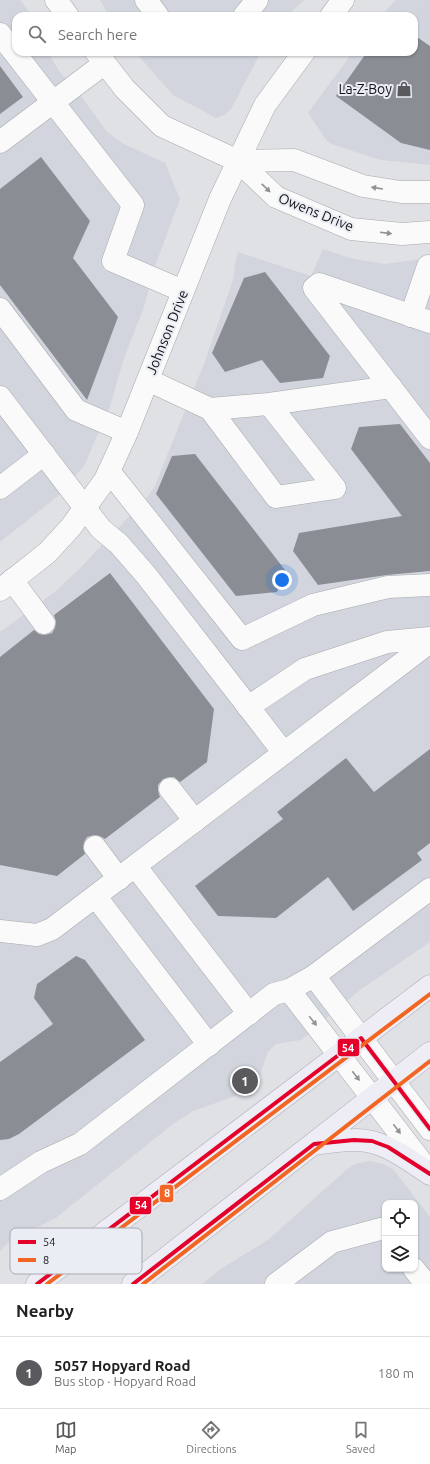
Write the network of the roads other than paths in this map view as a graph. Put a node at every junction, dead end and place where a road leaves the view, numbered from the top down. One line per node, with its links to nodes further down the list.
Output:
1 (56, 0): 5 (street)
2 (146, 0): 6 (street)
3 (257, 0): 7 (street)
4 (343, 0): 8 (street)
5 (65, 12)
6 (155, 12)
7 (247, 12)
8 (334, 12)
9 (0, 34): 10 (street)
10 (12, 49)
11 (17, 56): 14 (street)
12 (301, 56): 16 (street, Johnson Drive)
13 (101, 58): 14 (street); 16 (street, Owens Drive)
14 (54, 102): 15 (street); 20 (street)
15 (0, 142)
16 (238, 161): 17 (street, Owens Drive, one-way to 16); 18 (street, Owens Drive, one-way to 18); 20 (street, Johnson Drive)
17 (430, 192)
18 (430, 232)
19 (430, 267): 22 (street)
20 (183, 291): 23 (street, Johnson Drive)
21 (0, 309): 28 (street)
22 (420, 319): 24 (street)
23 (148, 380): 27 (street); 28 (street, Johnson Drive)
24 (391, 387): 26 (street); 29 (street)
25 (0, 397): 30 (street)
26 (269, 404): 27 (street); 27 (street)
27 (210, 409)
28 (127, 432): 31 (street, Johnson Drive)
29 (430, 438)
30 (44, 454): 32 (street); 33 (street)
31 (109, 471): 33 (street, Johnson Drive); 35 (street)
32 (0, 488)
33 (85, 508): 34 (street, Johnson Drive); 39 (street)
34 (6, 585): 36 (street)
35 (430, 585)
36 (44, 623)
37 (430, 638): 39 (street)
38 (430, 642): 40 (street)
39 (248, 707): 40 (street)
40 (284, 753): 42 (street)
41 (170, 789): 42 (street)
42 (195, 821): 44 (street)
43 (95, 847): 44 (street)
44 (128, 873): 46 (street); 51 (street)
45 (430, 889): 48 (street)
46 (96, 897): 47 (street); 53 (street)
47 (0, 931)
48 (314, 976): 50 (street); 52 (street)
49 (430, 986): 52 (main road)
50 (289, 990): 51 (street); 55 (street, one-way to 55)
51 (249, 1014): 53 (street)
52 (361, 1038): 55 (main road); 56 (street)
53 (208, 1045): 61 (street)
54 (430, 1053): 56 (main road)
55 (340, 1054): 57 (street, one-way to 57); 62 (main road)
56 (394, 1081): 57 (main road); 58 (street)
57 (373, 1098): 59 (main road); 60 (street, one-way to 60)
58 (430, 1129)
59 (314, 1144): 60 (main road); 67 (main road)
60 (430, 1173)
61 (0, 1189)
62 (111, 1228)
63 (382, 1229): 68 (street)
64 (416, 1272): 69 (street)
65 (50, 1274): 66 (main road)
66 (37, 1284)
67 (133, 1284)
68 (276, 1284)
69 (426, 1284)

